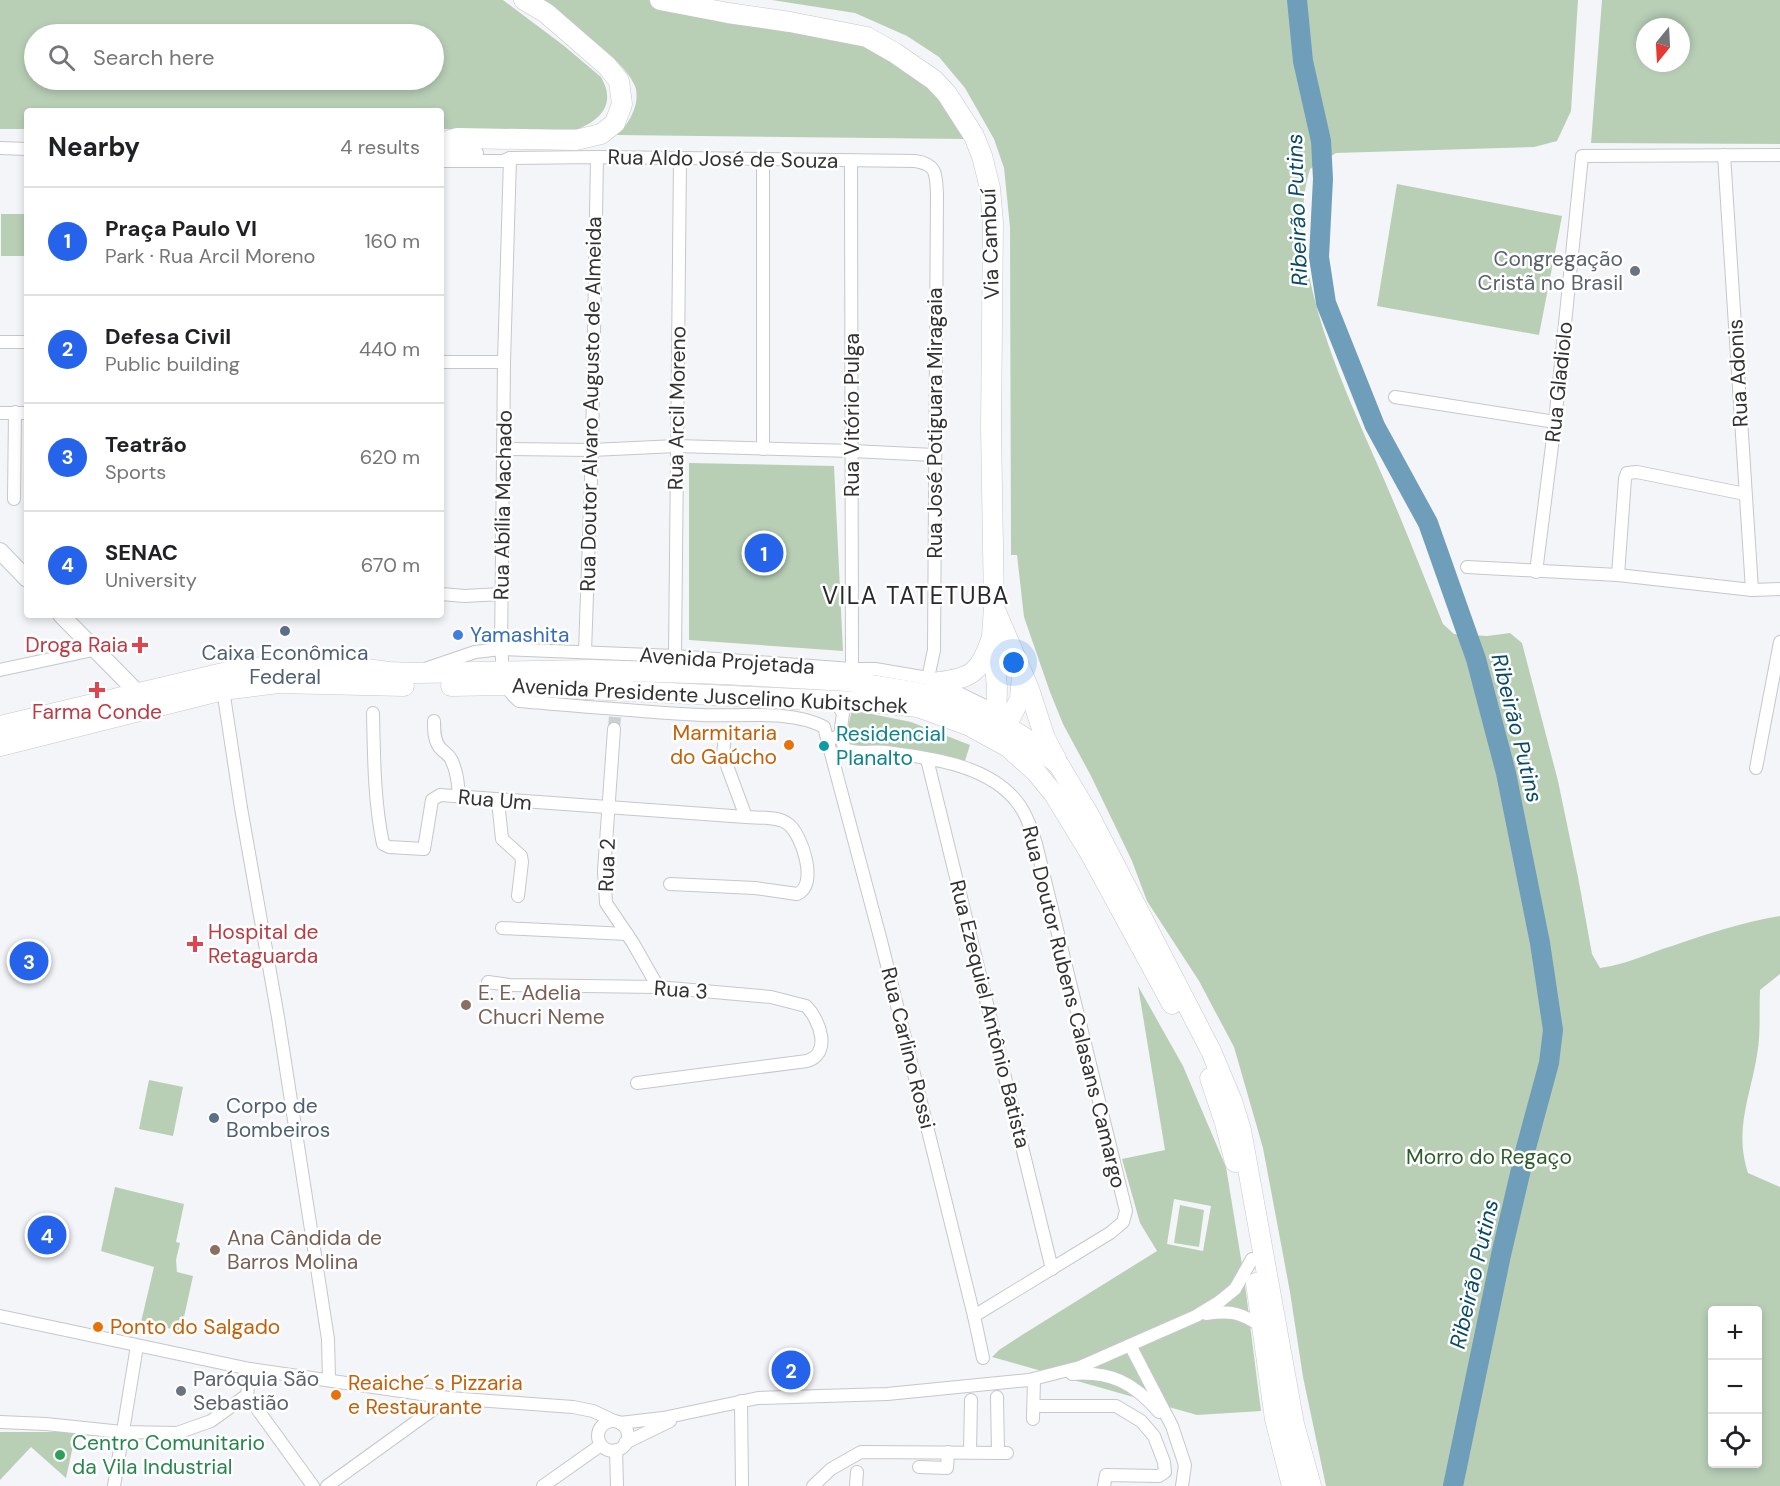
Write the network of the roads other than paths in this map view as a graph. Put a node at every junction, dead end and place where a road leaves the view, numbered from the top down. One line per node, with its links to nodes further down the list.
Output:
1 (524, 0): 3 (main road)
2 (660, 0): 41 (main road, Via Cambuí)
3 (444, 142)
4 (0, 148): 5 (street)
5 (24, 149)
6 (444, 151): 10 (street, Rua Aldo José de Souza)
7 (1724, 155): 8 (street); 23 (street, Rua Gladiolo); 30 (street, Rua Adonis)
8 (1780, 155)
9 (597, 157): 10 (street, Rua Aldo José de Souza); 11 (street, Rua Aldo José de Souza); 27 (street, Rua Doutor Alvaro Augusto de Almeida)
10 (510, 158): 13 (street, Rua Aldo José de Souza); 19 (street, Rua Abília Machado)
11 (680, 159): 12 (street, Rua Aldo José de Souza); 24 (street, Rua Arcil Moreno)
12 (763, 160): 14 (street, Rua Aldo José de Souza); 26 (street)
13 (444, 161)
14 (851, 161): 15 (street, Rua Aldo José de Souza); 28 (street, Rua Vitório Pulga)
15 (933, 168): 29 (street, Rua José Potiguara Miragaia)
16 (0, 342): 17 (street)
17 (24, 342)
18 (444, 362): 19 (street)
19 (504, 362): 25 (street, Rua Abília Machado)
20 (1395, 397): 23 (street)
21 (0, 413): 22 (street)
22 (21, 413): 31 (street)
23 (1555, 422): 35 (street, Rua Gladiolo)
24 (676, 446): 26 (street); 27 (street); 48 (street, Rua Arcil Moreno)
25 (504, 449): 27 (street); 40 (street, Rua Abília Machado)
26 (763, 449): 28 (street)
27 (592, 450): 47 (street, Rua Doutor Alvaro Augusto de Almeida)
28 (852, 451): 29 (street); 50 (street, Rua Vitório Pulga)
29 (934, 455): 56 (street, Rua José Potiguara Miragaia)
30 (1745, 494): 36 (street); 38 (street, Rua Adonis)
31 (14, 499)
32 (0, 550): 33 (main road)
33 (21, 567)
34 (1467, 567): 35 (street)
35 (1536, 572): 36 (street)
36 (1618, 575): 38 (street)
37 (1780, 589): 38 (street)
38 (1752, 590)
39 (444, 594): 40 (street)
40 (502, 594): 45 (street, Rua Abília Machado)
41 (994, 606): 43 (main road, Via Cambuí); 53 (main road, Via Cambuí)
42 (64, 618): 46 (main road)
43 (992, 637): 56 (main road); 65 (main road, Via Cambuí)
44 (1780, 642): 74 (street)
45 (501, 649): 47 (street, Avenida Projetada); 52 (street, Avenida Projetada); 55 (street, Rua Abília Machado)
46 (93, 650): 51 (street); 58 (main road)
47 (585, 652): 48 (street, Avenida Projetada)
48 (675, 656): 49 (street, Avenida Projetada)
49 (721, 667): 54 (main road, Avenida Presidente Juscelino Kubitschek); 55 (main road, Avenida Presidente Juscelino Kubitschek); 59 (street)
50 (852, 669): 54 (street, Avenida Projetada); 56 (street, Avenida Projetada)
51 (0, 670)
52 (414, 673): 55 (main road, Avenida Presidente Juscelino Kubitschek); 57 (main road, Avenida Presidente Juscelino Kubitschek)
53 (1023, 673): 65 (main road); 73 (main road, Via Cambuí)
54 (824, 674): 60 (street); 65 (main road, Avenida Presidente Juscelino Kubitschek)
55 (504, 678): 57 (main road, Avenida Presidente Juscelino Kubitschek); 59 (main road, Avenida Presidente Juscelino Kubitschek); 63 (street)
56 (933, 680): 65 (street, Avenida Projetada)
57 (222, 681): 58 (main road, Avenida Presidente Juscelino Kubitschek); 71 (main road, Avenida Presidente Juscelino Kubitschek); 97 (street)
58 (138, 693): 66 (main road, Avenida Presidente Juscelino Kubitschek)
59 (721, 695): 60 (main road, Avenida Presidente Juscelino Kubitschek); 62 (street)
60 (833, 701): 65 (main road, Avenida Presidente Juscelino Kubitschek); 68 (street)
61 (373, 713): 75 (street, Rua Um)
62 (695, 715): 63 (street); 69 (street)
63 (614, 718): 77 (street, Rua 2)
64 (434, 721): 75 (street)
65 (997, 723): 70 (main road, Avenida Presidente Juscelino Kubitschek)
66 (0, 726)
67 (725, 735): 78 (street)
68 (840, 736): 69 (street); 72 (street, Rua Doutor Rubens Calasans Camargo)
69 (827, 740): 90 (street, Rua Carlino Rossi)
70 (1017, 742): 73 (main road, Avenida Presidente Juscelino Kubitschek); 86 (main road, Avenida Presidente Juscelino Kubitschek)
71 (0, 746)
72 (927, 759): 87 (street, Rua Ezequiel Antônio Batista); 87 (street, Rua Doutor Rubens Calasans Camargo)
73 (1059, 765): 129 (main road, Avenida Presidente Juscelino Kubitschek)
74 (1756, 768)
75 (459, 797): 76 (street, Rua Um)
76 (498, 801): 77 (street, Rua Um); 80 (street)
77 (610, 808): 78 (street, Rua Um); 82 (street, Rua 2)
78 (746, 816): 79 (street, Rua Um)
79 (670, 884)
80 (518, 896)
81 (502, 928): 82 (street)
82 (627, 934): 84 (street, Rua 2)
83 (488, 982): 84 (street, Rua 3)
84 (658, 987): 85 (street, Rua 3)
85 (638, 1083)
86 (1252, 1259): 89 (street); 91 (main road, Avenida Presidente Juscelino Kubitschek)
87 (1052, 1269): 90 (street)
88 (0, 1316): 93 (street)
89 (1196, 1316): 91 (street); 92 (street)
90 (974, 1317): 94 (street, Rua Carlino Rossi)
91 (1262, 1327): 128 (main road, Avenida Presidente Juscelino Kubitschek)
92 (1130, 1345): 96 (street); 109 (street)
93 (137, 1346): 95 (street); 111 (street)
94 (983, 1358)
95 (250, 1369): 97 (street); 98 (street)
96 (1040, 1377): 102 (street); 103 (street); 109 (street)
97 (329, 1379): 100 (street)
98 (247, 1395): 111 (street); 119 (street)
99 (997, 1397): 115 (street)
100 (449, 1398): 104 (street); 120 (street)
101 (971, 1400): 115 (street)
102 (741, 1401): 105 (street); 123 (street)
103 (1034, 1406): 106 (street); 126 (street)
104 (573, 1407): 108 (street); 110 (street)
105 (681, 1415): 108 (street); 113 (street)
106 (1034, 1419)
107 (0, 1422): 111 (street)
108 (617, 1422): 110 (street); 113 (street)
109 (1172, 1426): 127 (street)
110 (600, 1428): 112 (street)
111 (122, 1432): 118 (street)
112 (601, 1445): 113 (street); 121 (street)
113 (621, 1447): 122 (street)
114 (948, 1452): 115 (street); 116 (street); 124 (street)
115 (970, 1452)
116 (919, 1467)
117 (857, 1472): 125 (street)
118 (114, 1486)
119 (313, 1486)
120 (327, 1486)
121 (543, 1486)
122 (617, 1486)
123 (742, 1486)
124 (813, 1486)
125 (856, 1486)
126 (1104, 1486)
127 (1182, 1486)
128 (1292, 1486)
129 (1311, 1486)

